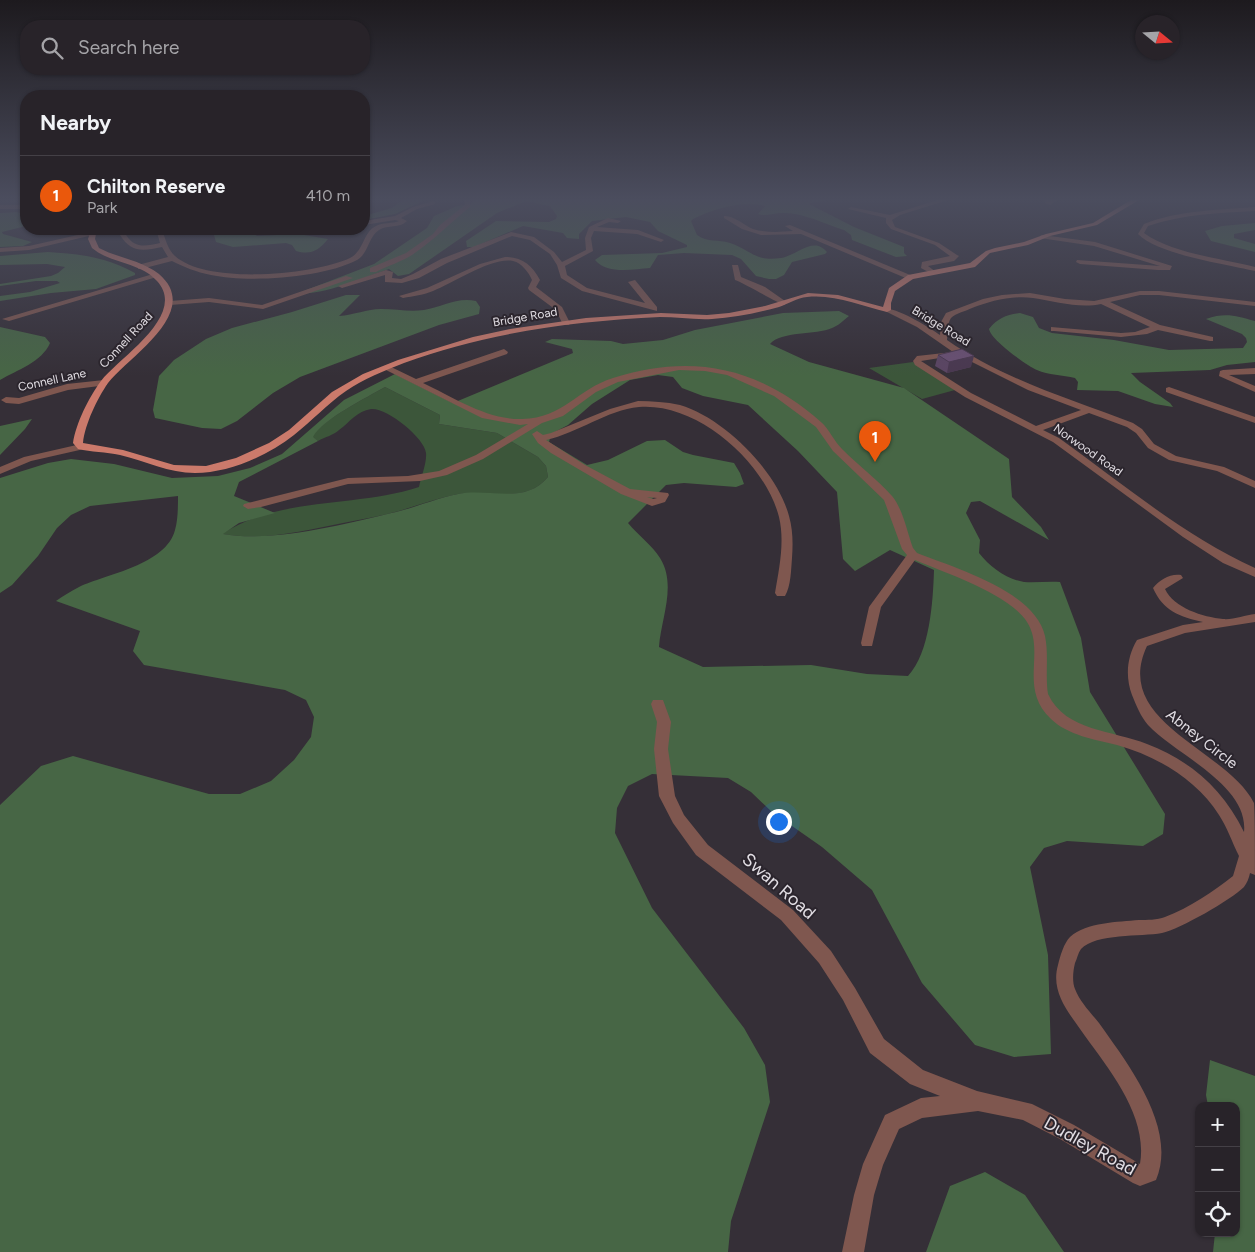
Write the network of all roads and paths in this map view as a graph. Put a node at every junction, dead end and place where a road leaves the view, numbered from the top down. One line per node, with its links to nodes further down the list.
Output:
1 (119, 258): 16 (main road, Connell Road)
2 (171, 258): 16 (street)
3 (173, 258): 4 (street)
4 (355, 258)
5 (399, 258): 26 (street)
6 (450, 258): 23 (street)
7 (556, 258): 15 (street)
8 (575, 258): 15 (street)
9 (865, 258): 21 (street)
10 (952, 258): 19 (street)
11 (980, 258): 19 (main road)
12 (1143, 258): 14 (street)
13 (1213, 258): 18 (street)
14 (1080, 262)
15 (561, 265): 29 (street)
16 (141, 267): 20 (main road, Connell Road)
17 (735, 267): 27 (street)
18 (1255, 269)
19 (932, 272): 21 (main road)
20 (156, 276): 26 (main road, Connell Road); 32 (street)
21 (911, 277): 30 (main road)
22 (632, 282): 29 (street)
23 (342, 286)
24 (403, 296): 33 (street)
25 (1104, 302): 28 (street); 34 (street); 37 (street)
26 (170, 303): 43 (main road, Connell Road)
27 (782, 303): 30 (main road, Bridge Road); 31 (main road, Bridge Road)
28 (1255, 304)
29 (654, 309): 31 (street)
30 (887, 310): 37 (street, Bridge Road)
31 (664, 315): 33 (main road, Bridge Road)
32 (6, 319)
33 (566, 323): 40 (main road, Bridge Road)
34 (1157, 327): 35 (street); 36 (street)
35 (1054, 329)
36 (1210, 340)
37 (943, 342): 39 (street, Bridge Road)
38 (504, 352): 42 (street)
39 (962, 354): 47 (street, Bridge Road); 50 (street, Norwood Road)
40 (386, 368): 42 (street); 52 (main road, Bridge Road)
41 (1255, 371): 44 (street)
42 (416, 382): 48 (street)
43 (104, 383): 46 (street, Connell Lane); 52 (main road, Connell Road)
44 (1255, 389)
45 (1169, 390): 49 (street)
46 (6, 400)
47 (1089, 410): 50 (street); 54 (street, Bridge Road)
48 (541, 420): 51 (street); 56 (street); 57 (street)
49 (1255, 420)
50 (1036, 429): 58 (street, Norwood Road)
51 (542, 438): 55 (street); 60 (street)
52 (80, 447): 53 (street)
53 (0, 471)
54 (1255, 485)
55 (625, 492)
56 (248, 506)
57 (913, 556): 63 (street); 65 (street)
58 (1255, 573)
59 (1177, 578): 62 (street)
60 (781, 593)
61 (1255, 618): 62 (street, Abney Circle)
62 (1226, 622): 65 (street, Abney Circle)
63 (867, 643)
64 (658, 704): 66 (street, Swan Road)
65 (1251, 862): 66 (street, Dudley Road)
66 (978, 1101): 67 (street, Dudley Road)
67 (854, 1252)

